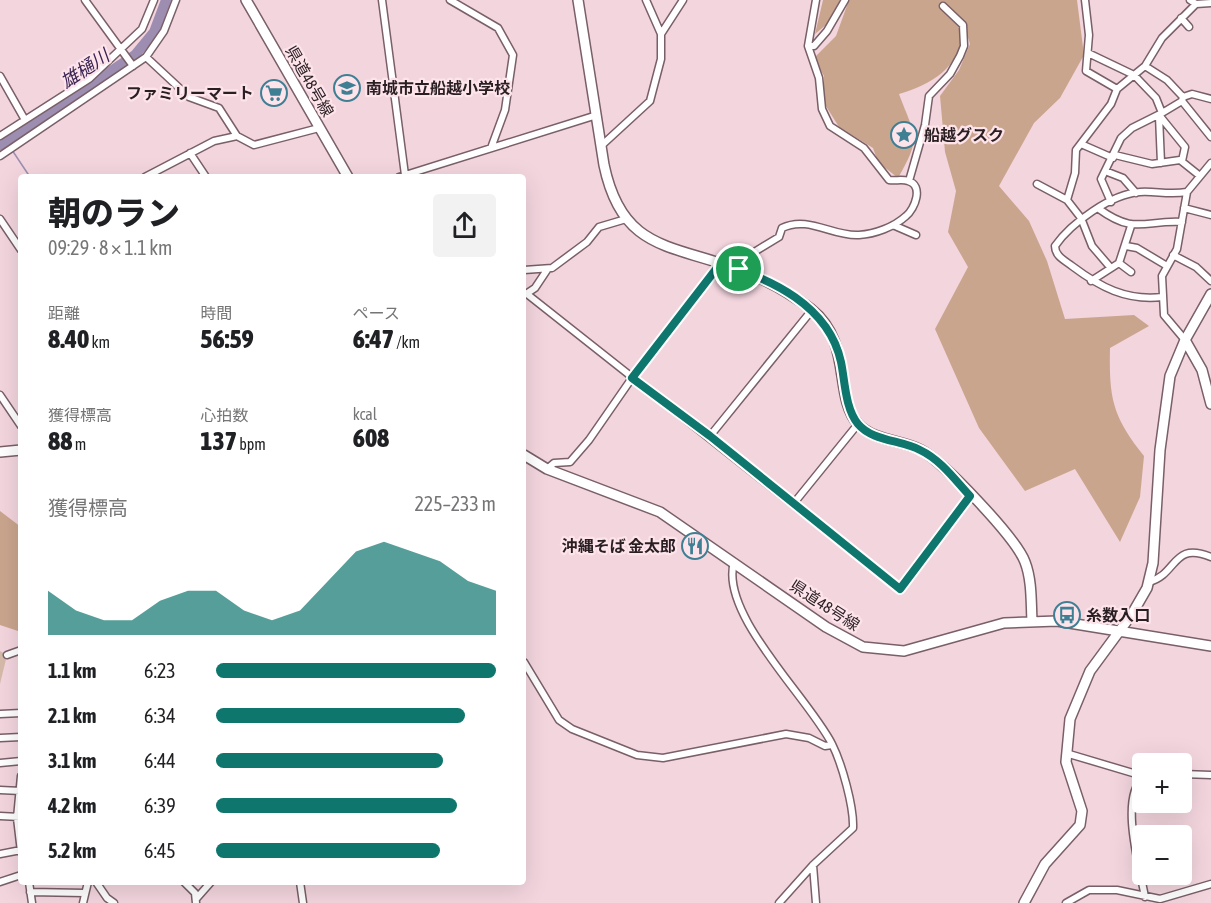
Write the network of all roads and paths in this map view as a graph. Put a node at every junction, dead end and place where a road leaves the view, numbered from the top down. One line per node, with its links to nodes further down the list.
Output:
1 (85, 0): 20 (street)
2 (154, 0): 20 (street)
3 (176, 0): 22 (street)
4 (246, 0): 33 (street, 県道48号線)
5 (382, 0): 50 (street)
6 (450, 0): 39 (street)
7 (578, 0): 31 (street)
8 (646, 0): 18 (street)
9 (683, 0): 18 (street)
10 (816, 0): 19 (street)
11 (845, 0): 19 (street)
12 (1084, 0): 21 (street)
13 (1193, 2): 14 (street); 16 (street)
14 (1207, 2)
15 (943, 6): 53 (street)
16 (1181, 18): 17 (street); 24 (street)
17 (1189, 27)
18 (661, 34): 38 (street)
19 (808, 46): 53 (street)
20 (122, 50): 23 (street); 32 (street)
21 (1088, 53): 25 (street); 27 (street)
22 (146, 57): 23 (street); 35 (street)
23 (133, 66): 41 (street)
24 (1145, 66): 25 (street); 28 (street)
25 (1134, 75): 27 (street); 30 (street)
26 (0, 76): 32 (street)
27 (1117, 88): 37 (street)
28 (1182, 99): 29 (street); 30 (street); 36 (street)
29 (1211, 99)
30 (1160, 114): 42 (street); 43 (street); 44 (street)
31 (597, 115): 38 (street); 39 (street)
32 (25, 120): 34 (street)
33 (319, 128): 35 (street); 49 (street, 県道48号線)
34 (0, 136)
35 (237, 136): 40 (street)
36 (1211, 137)
37 (1082, 144): 42 (street); 57 (street)
38 (601, 146): 64 (street)
39 (491, 148): 51 (street)
40 (190, 153): 47 (street); 48 (street)
41 (0, 156)
42 (1114, 157): 44 (street); 46 (street)
43 (1182, 161): 44 (street); 52 (street)
44 (1161, 163)
45 (1211, 163): 52 (street)
46 (1105, 171): 56 (street); 58 (street)
47 (151, 174)
48 (204, 174)
49 (346, 174)
50 (402, 174)
51 (408, 174)
52 (1200, 176): 55 (street)
53 (909, 181): 66 (street)
54 (1038, 184): 57 (street)
55 (1187, 192): 56 (street); 59 (street)
56 (1136, 193): 58 (street)
57 (1067, 200): 62 (street)
58 (1111, 202): 60 (street)
59 (1184, 208): 61 (street); 65 (street)
60 (1099, 209): 62 (street); 67 (street)
61 (1211, 214)
62 (1082, 218): 75 (street); 80 (street)
63 (0, 219): 69 (street)
64 (626, 219): 73 (street); 78 (street)
65 (1182, 222): 67 (street); 71 (street)
66 (893, 225): 68 (street); 76 (street)
67 (1131, 226): 70 (street)
68 (916, 235)
69 (18, 246)
70 (1126, 246): 72 (street); 74 (street)
71 (1173, 255): 74 (street); 81 (street)
72 (1119, 263): 75 (street); 79 (street)
73 (720, 264): 76 (street); 88 (street)
74 (1167, 266): 85 (street)
75 (1110, 267): 80 (street)
76 (739, 269): 86 (street)
77 (526, 270): 78 (street)
78 (547, 270): 82 (street)
79 (1131, 272)
80 (1091, 281): 85 (street)
81 (1211, 281)
82 (526, 293)
83 (1211, 294): 87 (street)
84 (526, 295): 88 (street)
85 (1162, 297): 87 (street)
86 (812, 310): 92 (street); 93 (street)
87 (1185, 340): 90 (street); 102 (street)
88 (632, 378): 93 (street); 97 (street)
89 (0, 395): 91 (street)
90 (1211, 404)
91 (18, 422)
92 (858, 424): 98 (street); 99 (street)
93 (710, 436): 99 (street)
94 (18, 450): 95 (street)
95 (0, 452)
96 (526, 456): 97 (street, 県道48号線)
97 (547, 469): 101 (street, 県道48号線)
98 (970, 496): 99 (street); 103 (street)
99 (794, 503)
100 (1211, 556): 102 (street)
101 (734, 561): 103 (street, 県道48号線); 113 (street)
102 (1149, 582): 104 (street)
103 (1032, 621): 104 (street, 県道48号線)
104 (1118, 631): 105 (street, 県道48号線); 114 (street)
105 (1211, 646)
106 (18, 651): 107 (street)
107 (7, 656)
108 (526, 665): 113 (street)
109 (18, 713): 110 (street)
110 (0, 714)
111 (18, 737): 112 (street)
112 (0, 738)
113 (832, 745): 127 (street)
114 (1067, 749): 117 (street); 147 (street)
115 (18, 761): 116 (street)
116 (0, 763)
117 (1132, 774)
118 (1192, 775): 119 (street)
119 (1211, 776)
120 (0, 790): 121 (street)
121 (18, 791)
122 (1132, 799): 139 (street)
123 (0, 816): 124 (street)
124 (18, 817)
125 (18, 851): 126 (street)
126 (0, 854)
127 (813, 865): 145 (street); 146 (street)
128 (18, 876): 129 (street)
129 (0, 882)
130 (1211, 884): 139 (street)
131 (29, 885): 137 (street)
132 (87, 885): 138 (street)
133 (99, 885): 143 (street)
134 (188, 885): 140 (street)
135 (209, 885): 140 (street)
136 (300, 885): 144 (street)
137 (30, 892): 138 (street); 141 (street)
138 (86, 893): 142 (street)
139 (1145, 897): 148 (street)
140 (196, 901)
141 (32, 903)
142 (84, 903)
143 (114, 903)
144 (303, 903)
145 (779, 903)
146 (816, 903)
147 (1024, 903)
148 (1066, 903)

